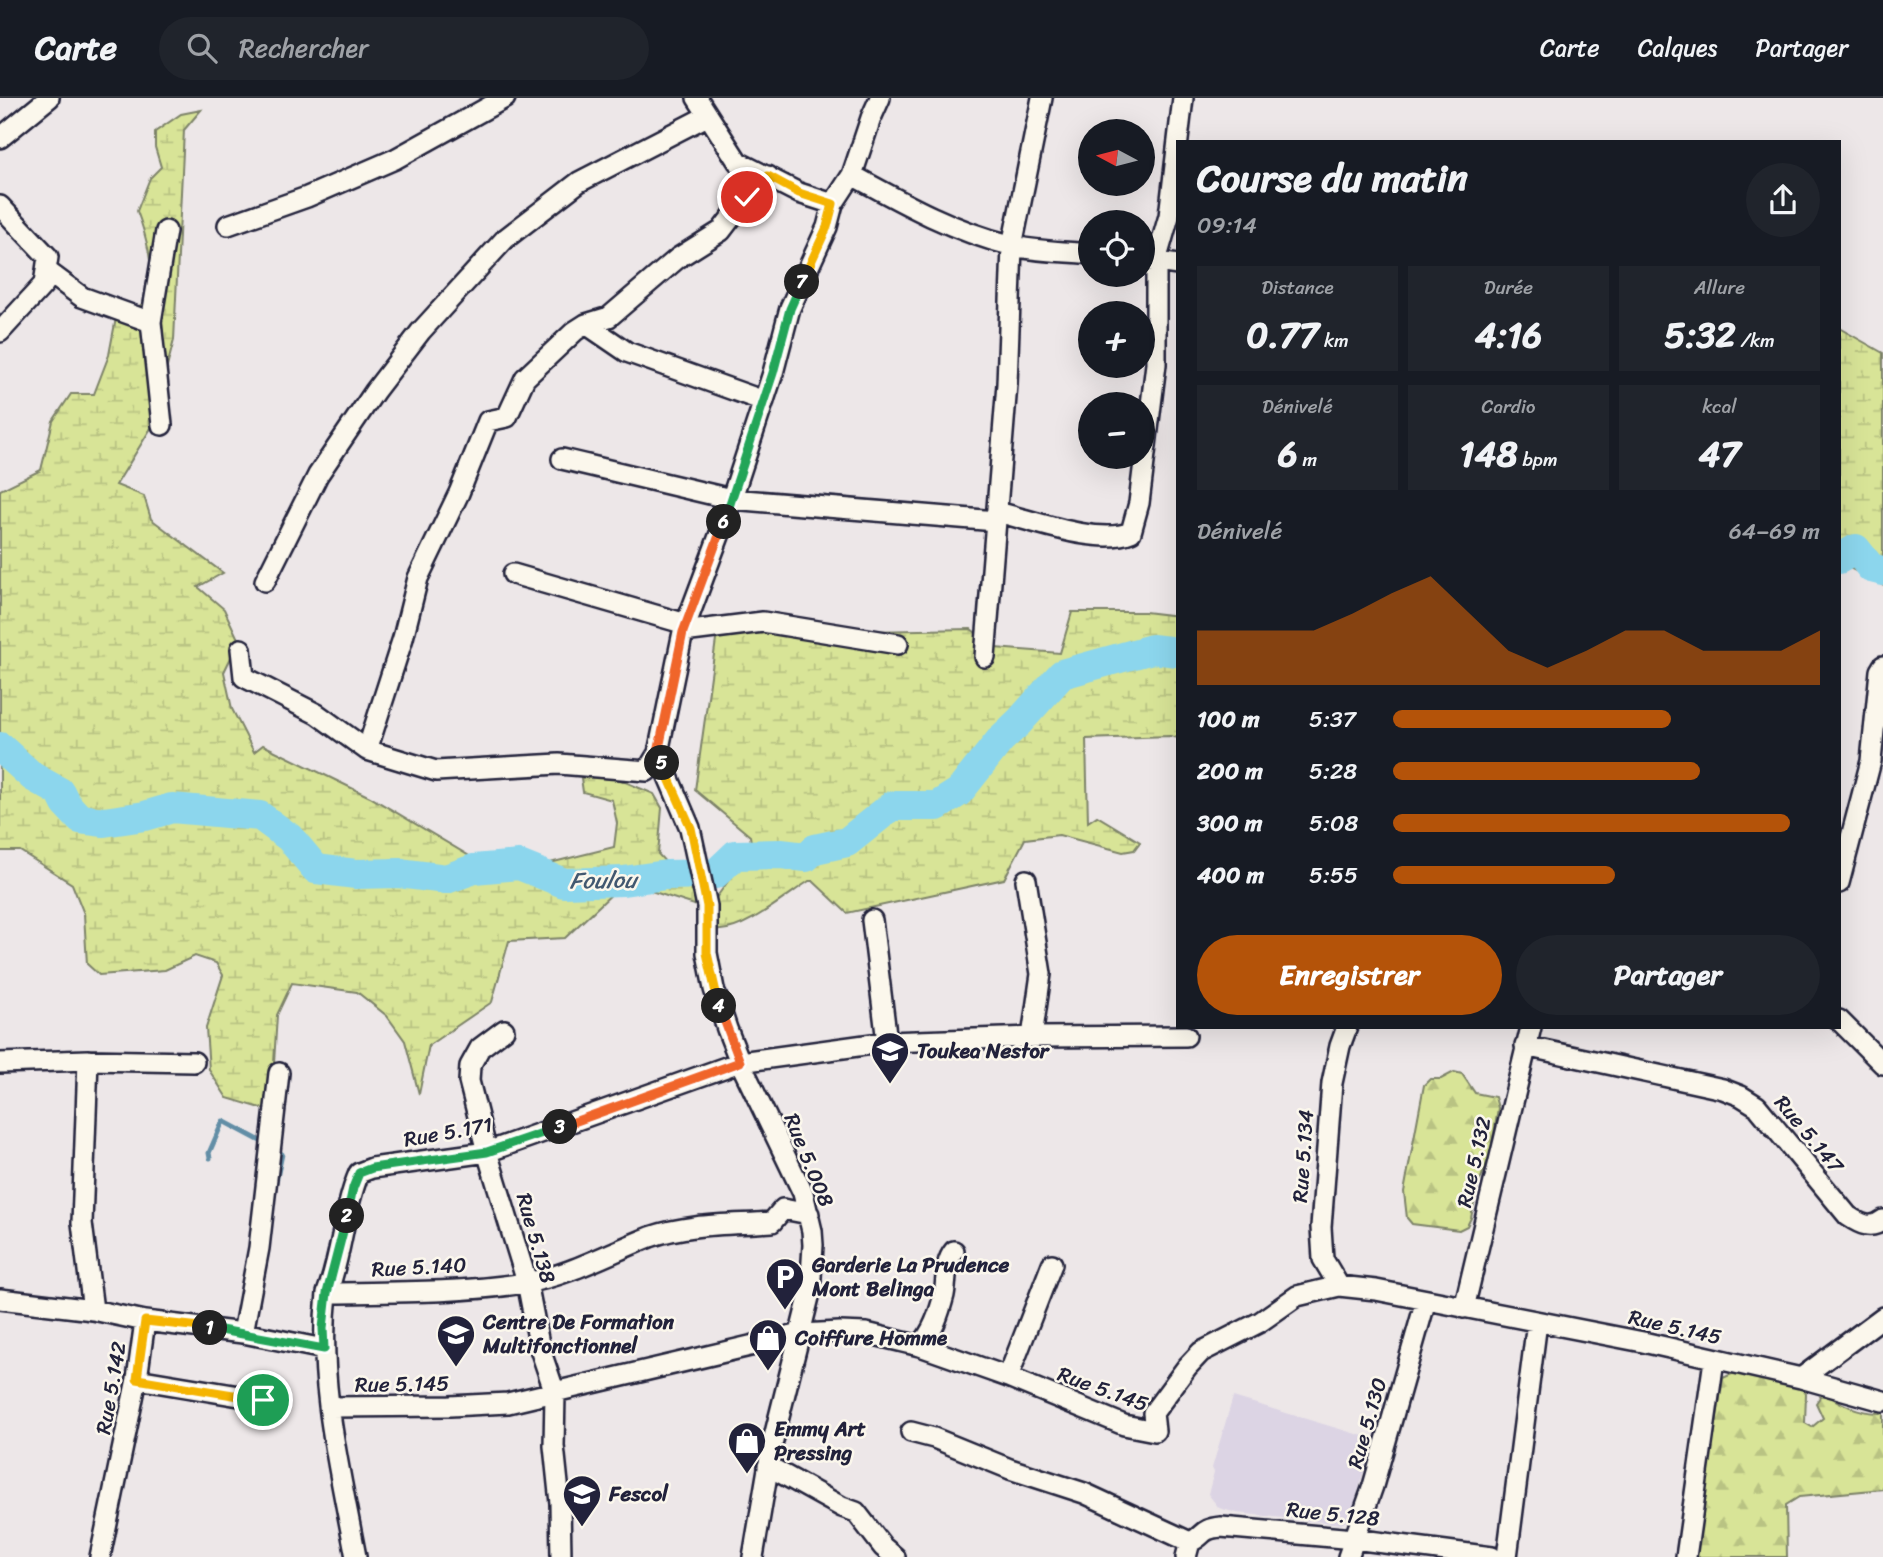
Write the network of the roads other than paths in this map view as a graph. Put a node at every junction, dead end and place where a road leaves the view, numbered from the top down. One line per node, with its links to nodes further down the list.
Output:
1 (49, 98): 8 (street)
2 (505, 98): 15 (street)
3 (697, 98): 7 (street)
4 (880, 98): 11 (street)
5 (1042, 98): 17 (street)
6 (1183, 98): 9 (street)
7 (707, 116): 12 (street); 33 (street)
8 (0, 138)
9 (1178, 140)
10 (1176, 157): 18 (street)
11 (852, 175): 13 (street); 17 (street)
12 (768, 176): 13 (street); 25 (street)
13 (833, 204): 27 (street)
14 (0, 206): 22 (street)
15 (228, 225)
16 (166, 231): 24 (street)
17 (1012, 246): 19 (street); 31 (street)
18 (1155, 248)
19 (1078, 253)
20 (1155, 262): 21 (street)
21 (1176, 265)
22 (47, 271): 24 (street); 26 (street)
23 (1151, 287): 31 (street)
24 (151, 322): 28 (street)
25 (586, 324): 27 (street); 39 (street)
26 (0, 332)
27 (764, 401): 30 (street)
28 (162, 425)
29 (562, 459): 30 (street)
30 (731, 499): 31 (street); 34 (street)
31 (997, 516): 37 (street)
32 (513, 574): 34 (street)
33 (265, 582)
34 (684, 628): 35 (street); 40 (street)
35 (898, 644)
36 (241, 649): 39 (street)
37 (985, 657)
38 (1883, 666): 41 (street)
39 (367, 750): 40 (street)
40 (658, 753): 53 (street, Rue 5.008)
41 (1841, 875)
42 (1026, 880): 49 (street)
43 (872, 920): 50 (street)
44 (1841, 1022): 55 (street)
45 (1345, 1029): 63 (street, Rue 5.134)
46 (504, 1030): 57 (street, Rue 5.138)
47 (1186, 1036): 49 (street, Rue 5.171)
48 (1528, 1036): 59 (street, Rue 5.147); 67 (street, Rue 5.132)
49 (1032, 1037): 50 (street, Rue 5.171)
50 (887, 1042): 53 (street, Rue 5.171)
51 (88, 1060): 52 (street); 54 (street); 68 (street)
52 (194, 1062)
53 (740, 1062): 57 (street, Rue 5.171); 58 (street, Rue 5.008)
54 (0, 1063)
55 (1883, 1064)
56 (279, 1073): 72 (street)
57 (487, 1152): 62 (street, Rue 5.138); 64 (street, Rue 5.171)
58 (809, 1214): 62 (street, Rue 5.140); 73 (street, Rue 5.008)
59 (1883, 1220)
60 (954, 1251): 74 (street)
61 (1052, 1264): 77 (street)
62 (527, 1282): 64 (street, Rue 5.140); 80 (street, Rue 5.138)
63 (1339, 1286): 66 (street, Rue 5.145); 77 (street, Rue 5.145)
64 (327, 1293): 75 (street)
65 (0, 1299): 68 (street)
66 (1426, 1300): 67 (street, Rue 5.145); 86 (street, Rue 5.130)
67 (1464, 1308): 71 (street, Rue 5.145)
68 (93, 1310): 70 (street)
69 (1883, 1317): 78 (street)
70 (145, 1321): 72 (street, Rue 5.142); 79 (street, Rue 5.142)
71 (1537, 1322): 76 (street, Rue 5.145); 94 (street)
72 (243, 1333): 75 (street, Rue 5.142)
73 (801, 1334): 74 (street, Rue 5.145); 80 (street, Rue 5.145); 85 (street, Rue 5.008)
74 (919, 1346): 77 (street, Rue 5.145)
75 (324, 1349): 83 (street)
76 (1714, 1360): 78 (street, Rue 5.145); 95 (street)
77 (1008, 1377)
78 (1801, 1378): 82 (street, Rue 5.145)
79 (137, 1379): 81 (street); 88 (street, Rue 5.142)
80 (555, 1393): 83 (street, Rue 5.145); 90 (street, Rue 5.138)
81 (263, 1400)
82 (1883, 1401)
83 (330, 1407): 89 (street)
84 (912, 1432): 87 (street)
85 (768, 1466): 91 (street, Rue 5.008); 92 (street)
86 (1351, 1548): 87 (street, Rue 5.128); 93 (street, Rue 5.128)
87 (1188, 1550)
88 (100, 1557)
89 (356, 1557)
90 (561, 1557)
91 (753, 1557)
92 (895, 1557)
93 (1492, 1557)
94 (1507, 1557)
95 (1686, 1557)

